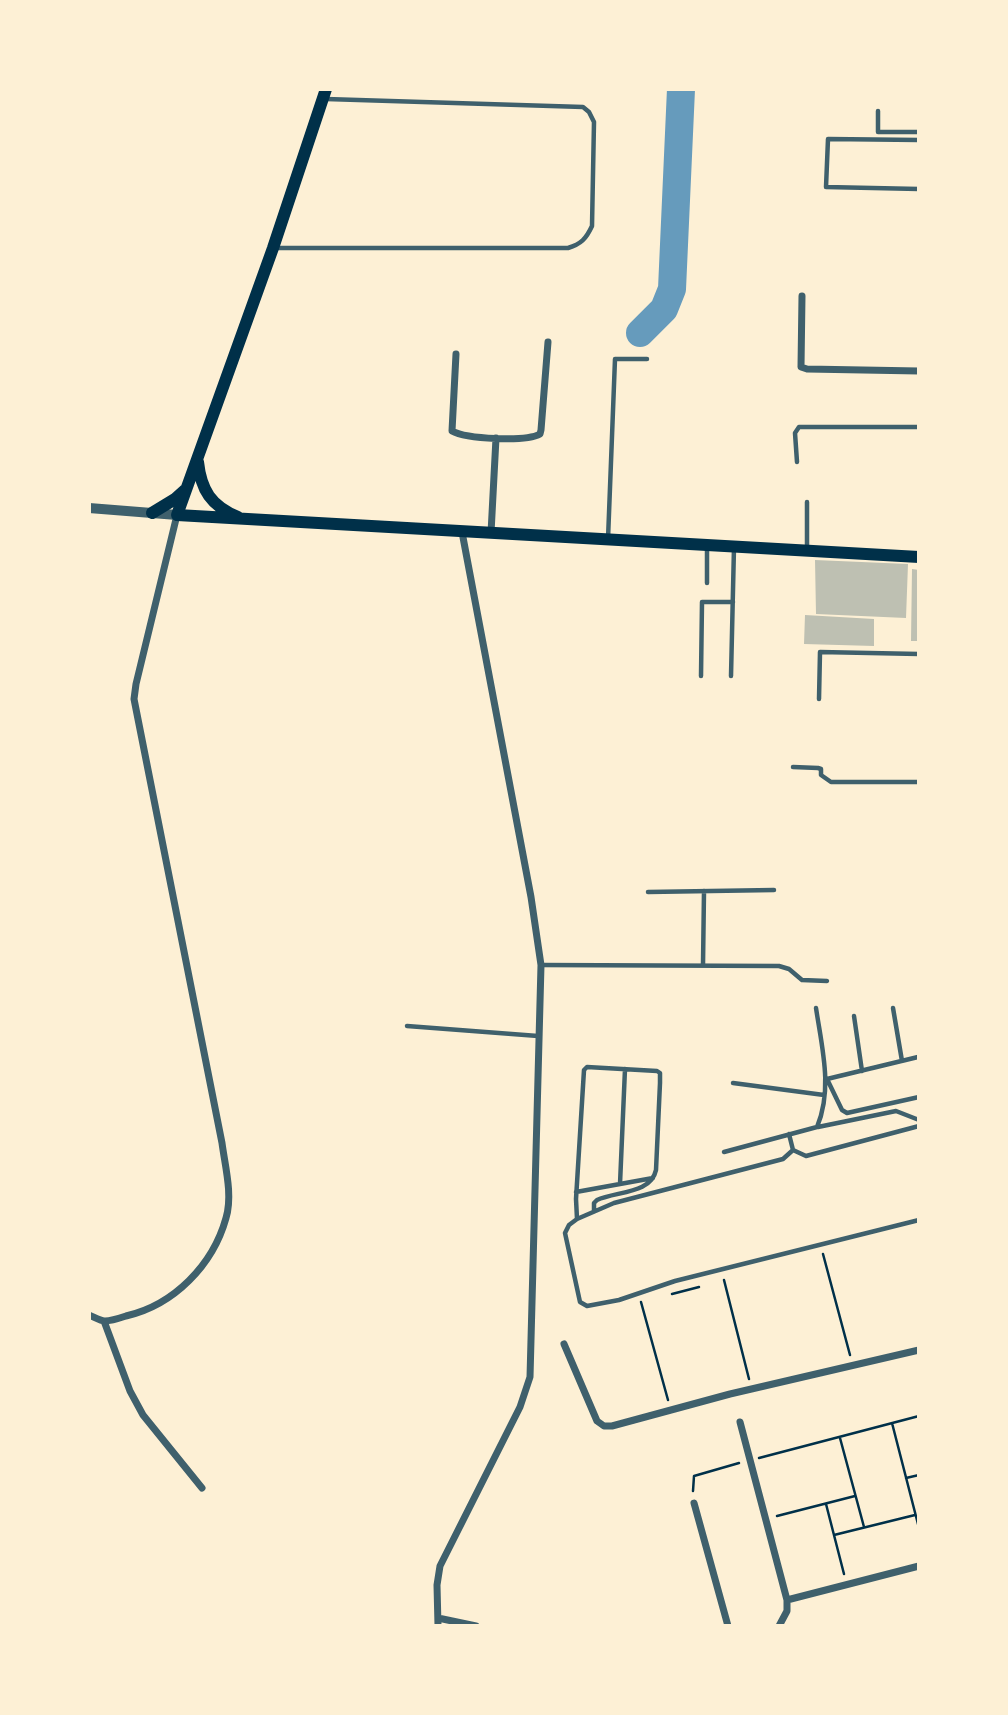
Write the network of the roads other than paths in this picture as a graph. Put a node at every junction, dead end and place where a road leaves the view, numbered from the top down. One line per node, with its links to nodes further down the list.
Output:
1 (325, 94): 6 (main road); 6 (lane)
2 (878, 111): 3 (lane)
3 (919, 132)
4 (919, 140): 5 (lane)
5 (919, 189)
6 (273, 248): 14 (main road)
7 (802, 296): 11 (street)
8 (548, 342): 13 (street)
9 (456, 355): 13 (street)
10 (647, 359): 24 (lane)
11 (919, 371)
12 (919, 427): 15 (lane)
13 (496, 438): 23 (street)
14 (198, 458): 16 (main road); 21 (main road)
15 (797, 463)
16 (187, 487): 19 (main road); 20 (main road)
17 (807, 502): 27 (lane)
18 (89, 508): 19 (street)
19 (152, 513): 20 (street)
20 (177, 515): 21 (main road); 69 (street)
21 (245, 520): 22 (main road)
22 (463, 532): 23 (main road); 40 (street)
23 (491, 533): 24 (main road)
24 (608, 540): 25 (main road)
25 (707, 545): 26 (main road); 29 (lane)
26 (734, 547): 27 (main road); 30 (lane)
27 (807, 551): 28 (main road)
28 (919, 557)
29 (707, 583)
30 (733, 602): 32 (lane); 33 (lane)
31 (919, 654): 34 (lane)
32 (701, 676)
33 (731, 676)
34 (819, 699)
35 (793, 767): 36 (lane)
36 (919, 782)
37 (774, 890): 38 (lane)
38 (704, 891): 39 (lane); 41 (lane)
39 (648, 892)
40 (541, 965): 41 (lane); 47 (street)
41 (703, 965): 42 (lane)
42 (827, 981)
43 (816, 1008): 52 (lane)
44 (893, 1008): 49 (lane)
45 (854, 1016): 51 (lane)
46 (407, 1026): 47 (lane)
47 (538, 1036): 77 (street)
48 (918, 1057): 49 (lane)
49 (902, 1061): 51 (lane)
50 (625, 1069): 62 (lane); 63 (lane); 64 (lane)
51 (862, 1071): 52 (lane)
52 (827, 1079): 54 (lane); 55 (lane)
53 (733, 1083): 54 (lane)
54 (824, 1096): 58 (lane)
55 (919, 1097)
56 (919, 1120): 58 (lane)
57 (919, 1126): 60 (lane)
58 (817, 1127): 59 (lane)
59 (789, 1134): 60 (lane); 61 (lane)
60 (793, 1150): 65 (lane)
61 (724, 1152)
62 (654, 1178): 63 (lane); 65 (lane)
63 (621, 1184): 64 (lane)
64 (576, 1192): 66 (lane)
65 (594, 1211): 66 (lane)
66 (577, 1219): 67 (lane)
67 (919, 1220)
68 (89, 1315): 69 (street)
69 (104, 1321): 73 (street)
70 (564, 1344): 71 (street)
71 (919, 1350)
72 (740, 1422): 76 (street)
73 (202, 1488)
74 (694, 1503): 79 (street)
75 (919, 1566): 76 (street)
76 (788, 1600): 80 (street)
77 (438, 1622): 78 (street)
78 (476, 1626)
79 (728, 1626)
80 (779, 1626)

